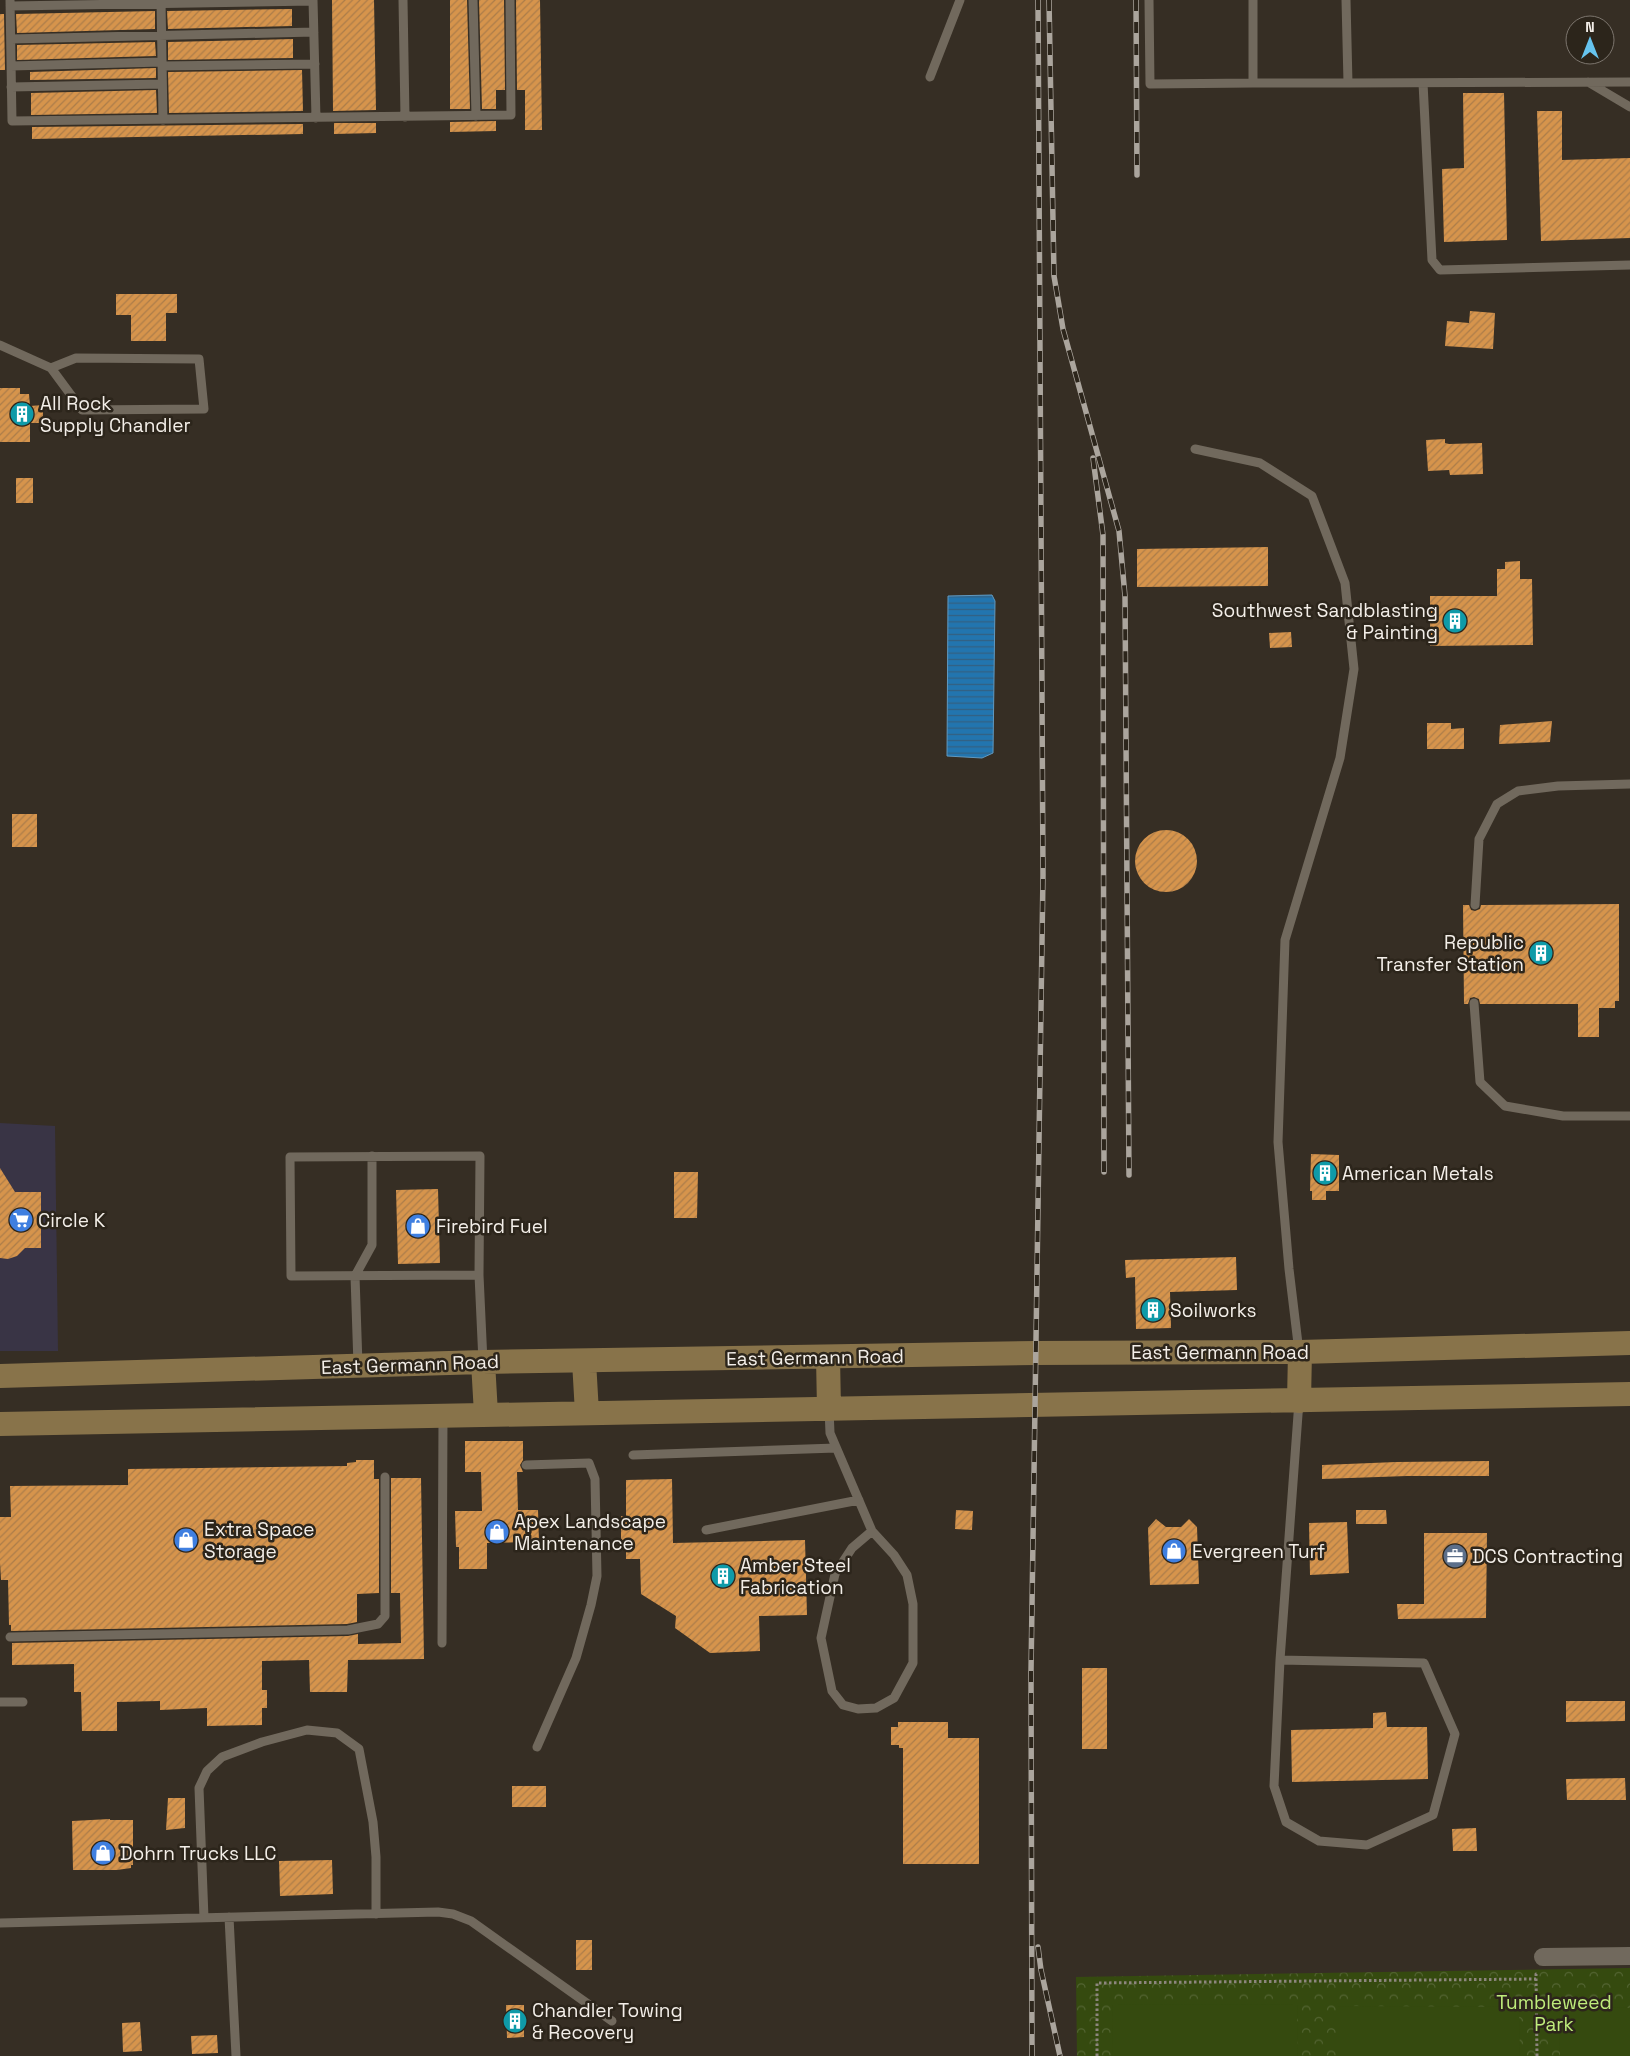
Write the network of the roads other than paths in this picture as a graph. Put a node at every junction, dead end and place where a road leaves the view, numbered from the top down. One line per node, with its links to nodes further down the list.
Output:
1 (313, 0): 9 (lane); 11 (lane)
2 (402, 0): 26 (lane)
3 (473, 0): 27 (lane)
4 (510, 0): 27 (lane)
5 (960, 0): 17 (lane)
6 (1149, 0): 20 (lane)
7 (1253, 0): 20 (lane)
8 (1346, 0): 21 (lane)
9 (161, 2): 10 (lane); 12 (lane)
10 (10, 3): 13 (lane)
11 (314, 32): 12 (lane); 15 (lane)
12 (162, 36): 13 (lane); 14 (lane)
13 (10, 39): 16 (lane)
14 (162, 64): 15 (lane); 16 (lane); 23 (lane)
15 (315, 64): 28 (lane)
16 (11, 66): 24 (lane)
17 (930, 77)
18 (1587, 82): 19 (lane); 22 (lane); 25 (lane)
19 (1630, 82)
20 (1253, 83): 21 (lane)
21 (1348, 83): 22 (lane)
22 (1423, 83): 30 (lane)
23 (162, 84): 24 (lane); 29 (lane)
24 (11, 88): 29 (lane)
25 (1630, 107)
26 (405, 116): 27 (lane); 28 (lane)
27 (476, 116)
28 (316, 118): 29 (lane)
29 (163, 120)
30 (1630, 265)
31 (0, 345): 32 (lane)
32 (51, 368): 32 (lane)
33 (1194, 449): 42 (lane)
34 (1630, 784): 35 (lane)
35 (1475, 905)
36 (1474, 1004): 37 (lane)
37 (1630, 1116)
38 (372, 1156): 39 (lane); 40 (lane); 40 (lane)
39 (479, 1275): 40 (lane); 45 (lane)
40 (356, 1276): 46 (lane)
41 (1630, 1343): 42 (main road, East Germann Road)
42 (1300, 1352): 43 (main road, East Germann Road); 49 (main road)
43 (828, 1356): 44 (main road, East Germann Road); 50 (main road)
44 (584, 1361): 45 (main road, East Germann Road); 51 (main road)
45 (483, 1362): 46 (main road, East Germann Road); 52 (main road)
46 (358, 1366): 47 (main road, East Germann Road)
47 (0, 1376)
48 (1630, 1394): 49 (main road)
49 (1299, 1401): 50 (main road); 64 (lane)
50 (829, 1409): 51 (main road); 55 (lane)
51 (587, 1413): 52 (main road)
52 (486, 1414): 53 (main road)
53 (443, 1415): 54 (main road); 63 (lane)
54 (0, 1424)
55 (836, 1448): 56 (lane); 59 (lane)
56 (633, 1454)
57 (526, 1465): 67 (lane)
58 (385, 1477): 62 (lane)
59 (859, 1500): 60 (lane); 61 (lane)
60 (706, 1530)
61 (872, 1530): 61 (lane)
62 (10, 1637)
63 (442, 1643)
64 (1280, 1660): 64 (lane)
65 (0, 1702): 66 (lane)
66 (22, 1702)
67 (537, 1747)
68 (376, 1914): 69 (lane); 70 (lane); 74 (lane)
69 (204, 1918): 70 (lane); 71 (lane)
70 (228, 1918): 75 (lane)
71 (0, 1923)
72 (1630, 1956): 73 (street)
73 (1543, 1957)
74 (612, 2020)
75 (236, 2056)

